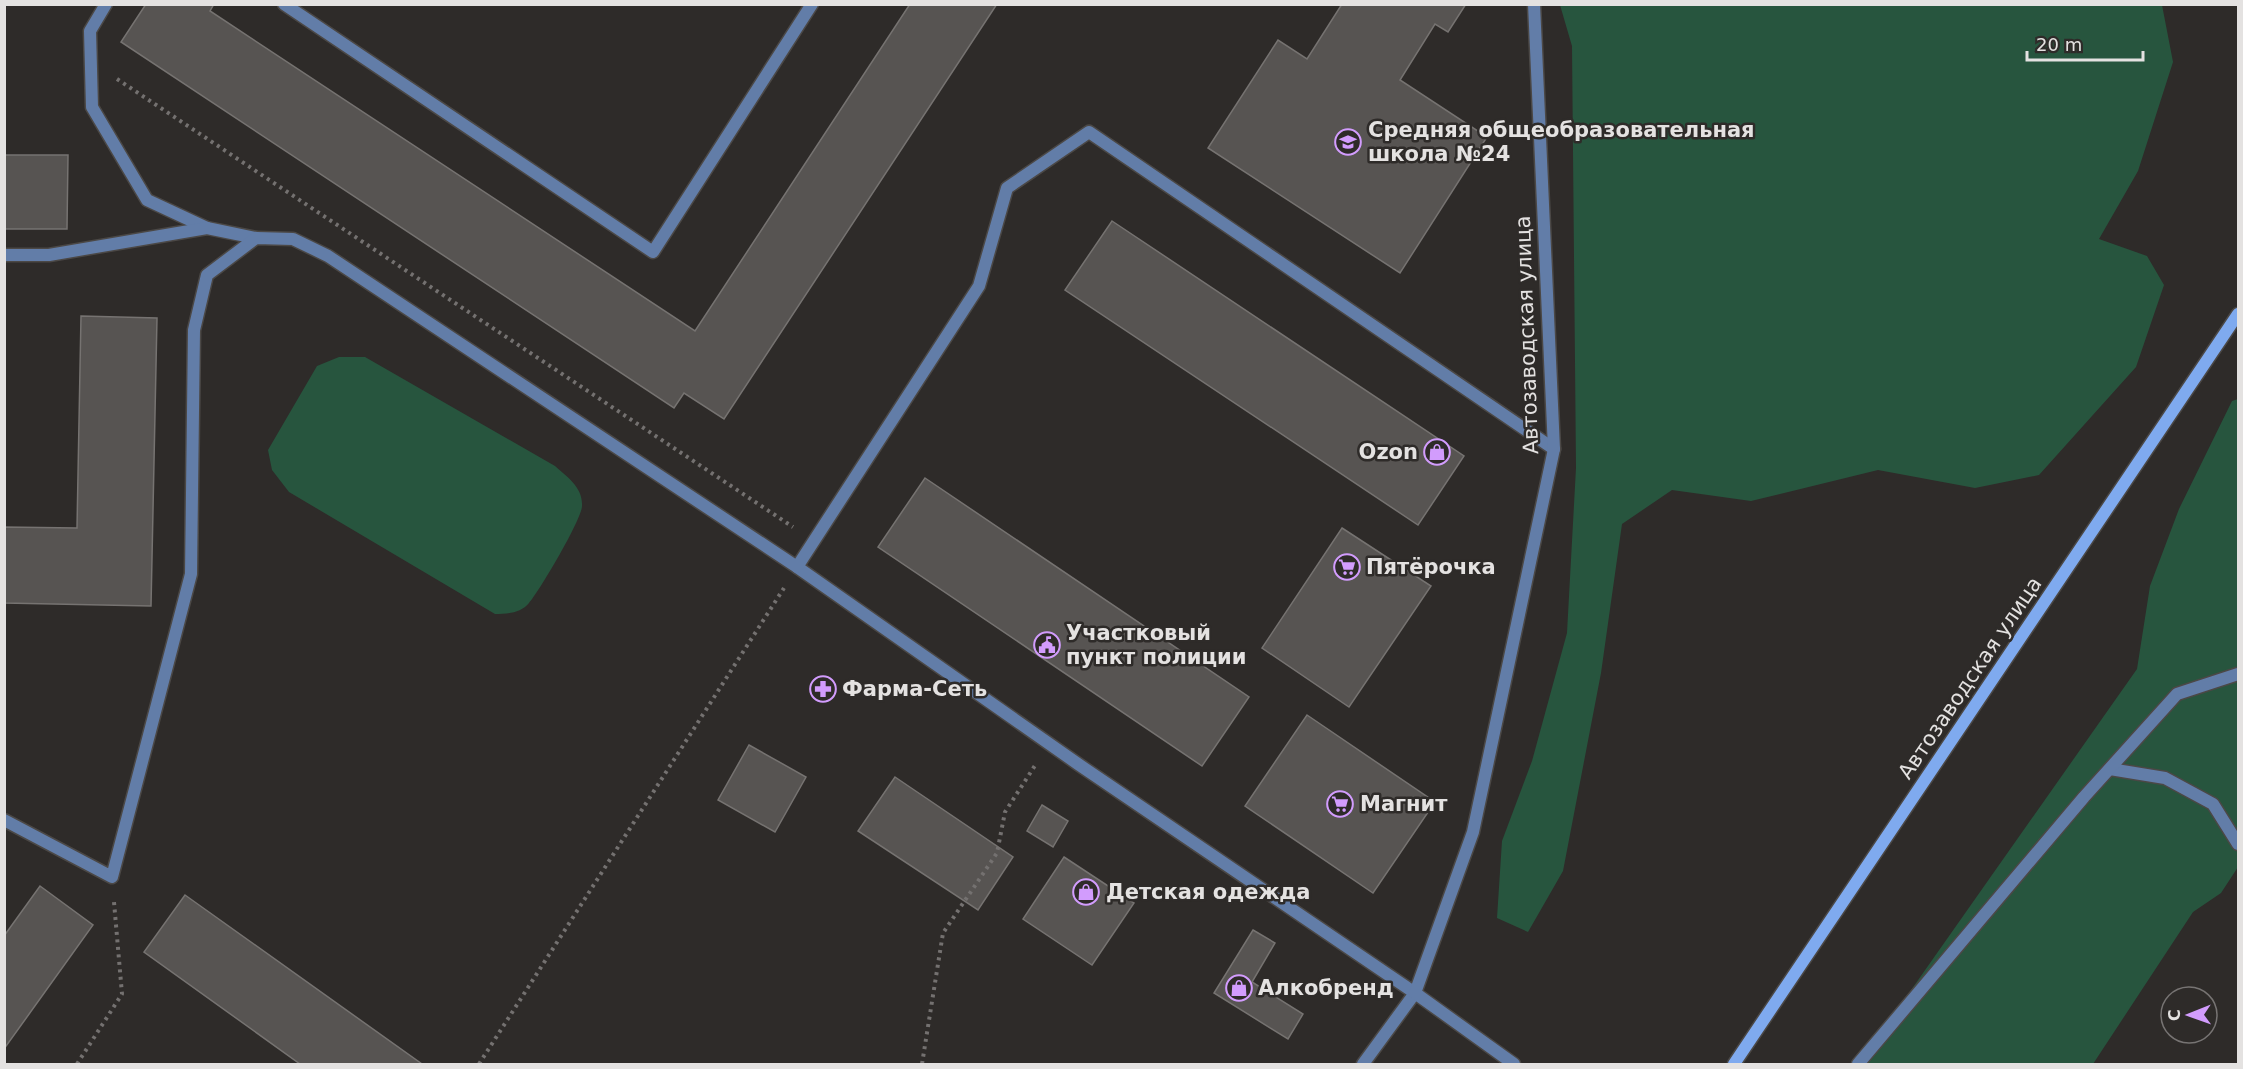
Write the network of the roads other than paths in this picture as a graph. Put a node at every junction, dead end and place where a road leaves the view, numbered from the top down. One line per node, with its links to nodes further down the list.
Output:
1 (105, 4): 5 (street)
2 (284, 4): 3 (street)
3 (813, 4)
4 (1534, 4): 9 (street, Автозаводская улица)
5 (207, 228): 6 (street); 7 (street)
6 (256, 238): 10 (street); 13 (street)
7 (4, 255)
8 (2238, 314): 18 (main road, Автозаводская улица)
9 (1554, 449): 10 (street); 15 (street, Автозаводская улица)
10 (797, 567): 15 (street)
11 (2238, 674): 12 (street)
12 (2109, 769): 14 (street); 19 (street)
13 (4, 820)
14 (2238, 844)
15 (1415, 993): 16 (street, Автозаводская улица); 17 (street)
16 (1363, 1065)
17 (1514, 1065)
18 (1734, 1065)
19 (1858, 1065)

